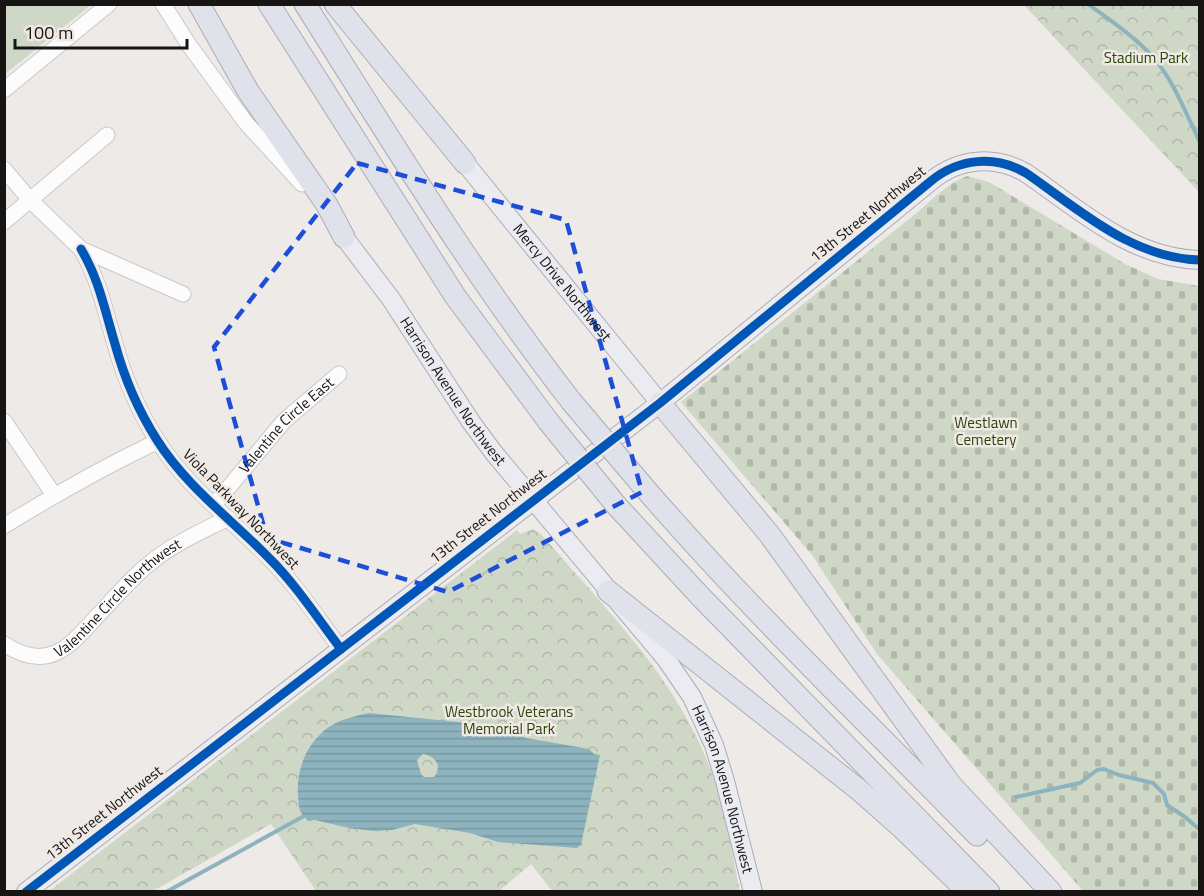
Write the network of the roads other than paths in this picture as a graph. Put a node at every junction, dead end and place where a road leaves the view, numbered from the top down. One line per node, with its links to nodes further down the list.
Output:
1 (109, 4): 7 (street)
2 (163, 4): 13 (street, Harrison Avenue Northwest)
3 (198, 4): 13 (highway)
4 (269, 4): 32 (highway, bridge)
5 (305, 4): 33 (highway, bridge)
6 (335, 4): 9 (highway)
7 (4, 90)
8 (107, 135): 11 (street)
9 (465, 164): 18 (main road, Mercy Drive Northwest)
10 (4, 169): 11 (street)
11 (31, 201): 12 (street); 14 (street)
12 (4, 222)
13 (344, 237): 22 (main road, Harrison Avenue Northwest)
14 (81, 249): 16 (street); 20 (street, Viola Parkway Northwest)
15 (1200, 260): 18 (main road, 13th Street Northwest)
16 (183, 294)
17 (339, 374): 23 (street, Valentine Circle East)
18 (660, 403): 22 (main road, 13th Street Northwest); 34 (highway)
19 (4, 422): 21 (street)
20 (158, 441): 21 (street); 23 (street, Viola Parkway Northwest)
21 (54, 495): 25 (street)
22 (533, 500): 26 (main road, Harrison Avenue Northwest); 28 (main road, 13th Street Northwest)
23 (214, 505): 24 (street, Viola Parkway Northwest)
24 (228, 519): 27 (street, Valentine Circle Northwest); 28 (street, Viola Parkway Northwest)
25 (4, 526)
26 (608, 591): 30 (main road, Harrison Avenue Northwest); 31 (highway)
27 (4, 644)
28 (341, 649): 29 (main road, 13th Street Northwest)
29 (26, 891)
30 (753, 891)
31 (968, 891)
32 (989, 891)
33 (1032, 891)
34 (1051, 891)

